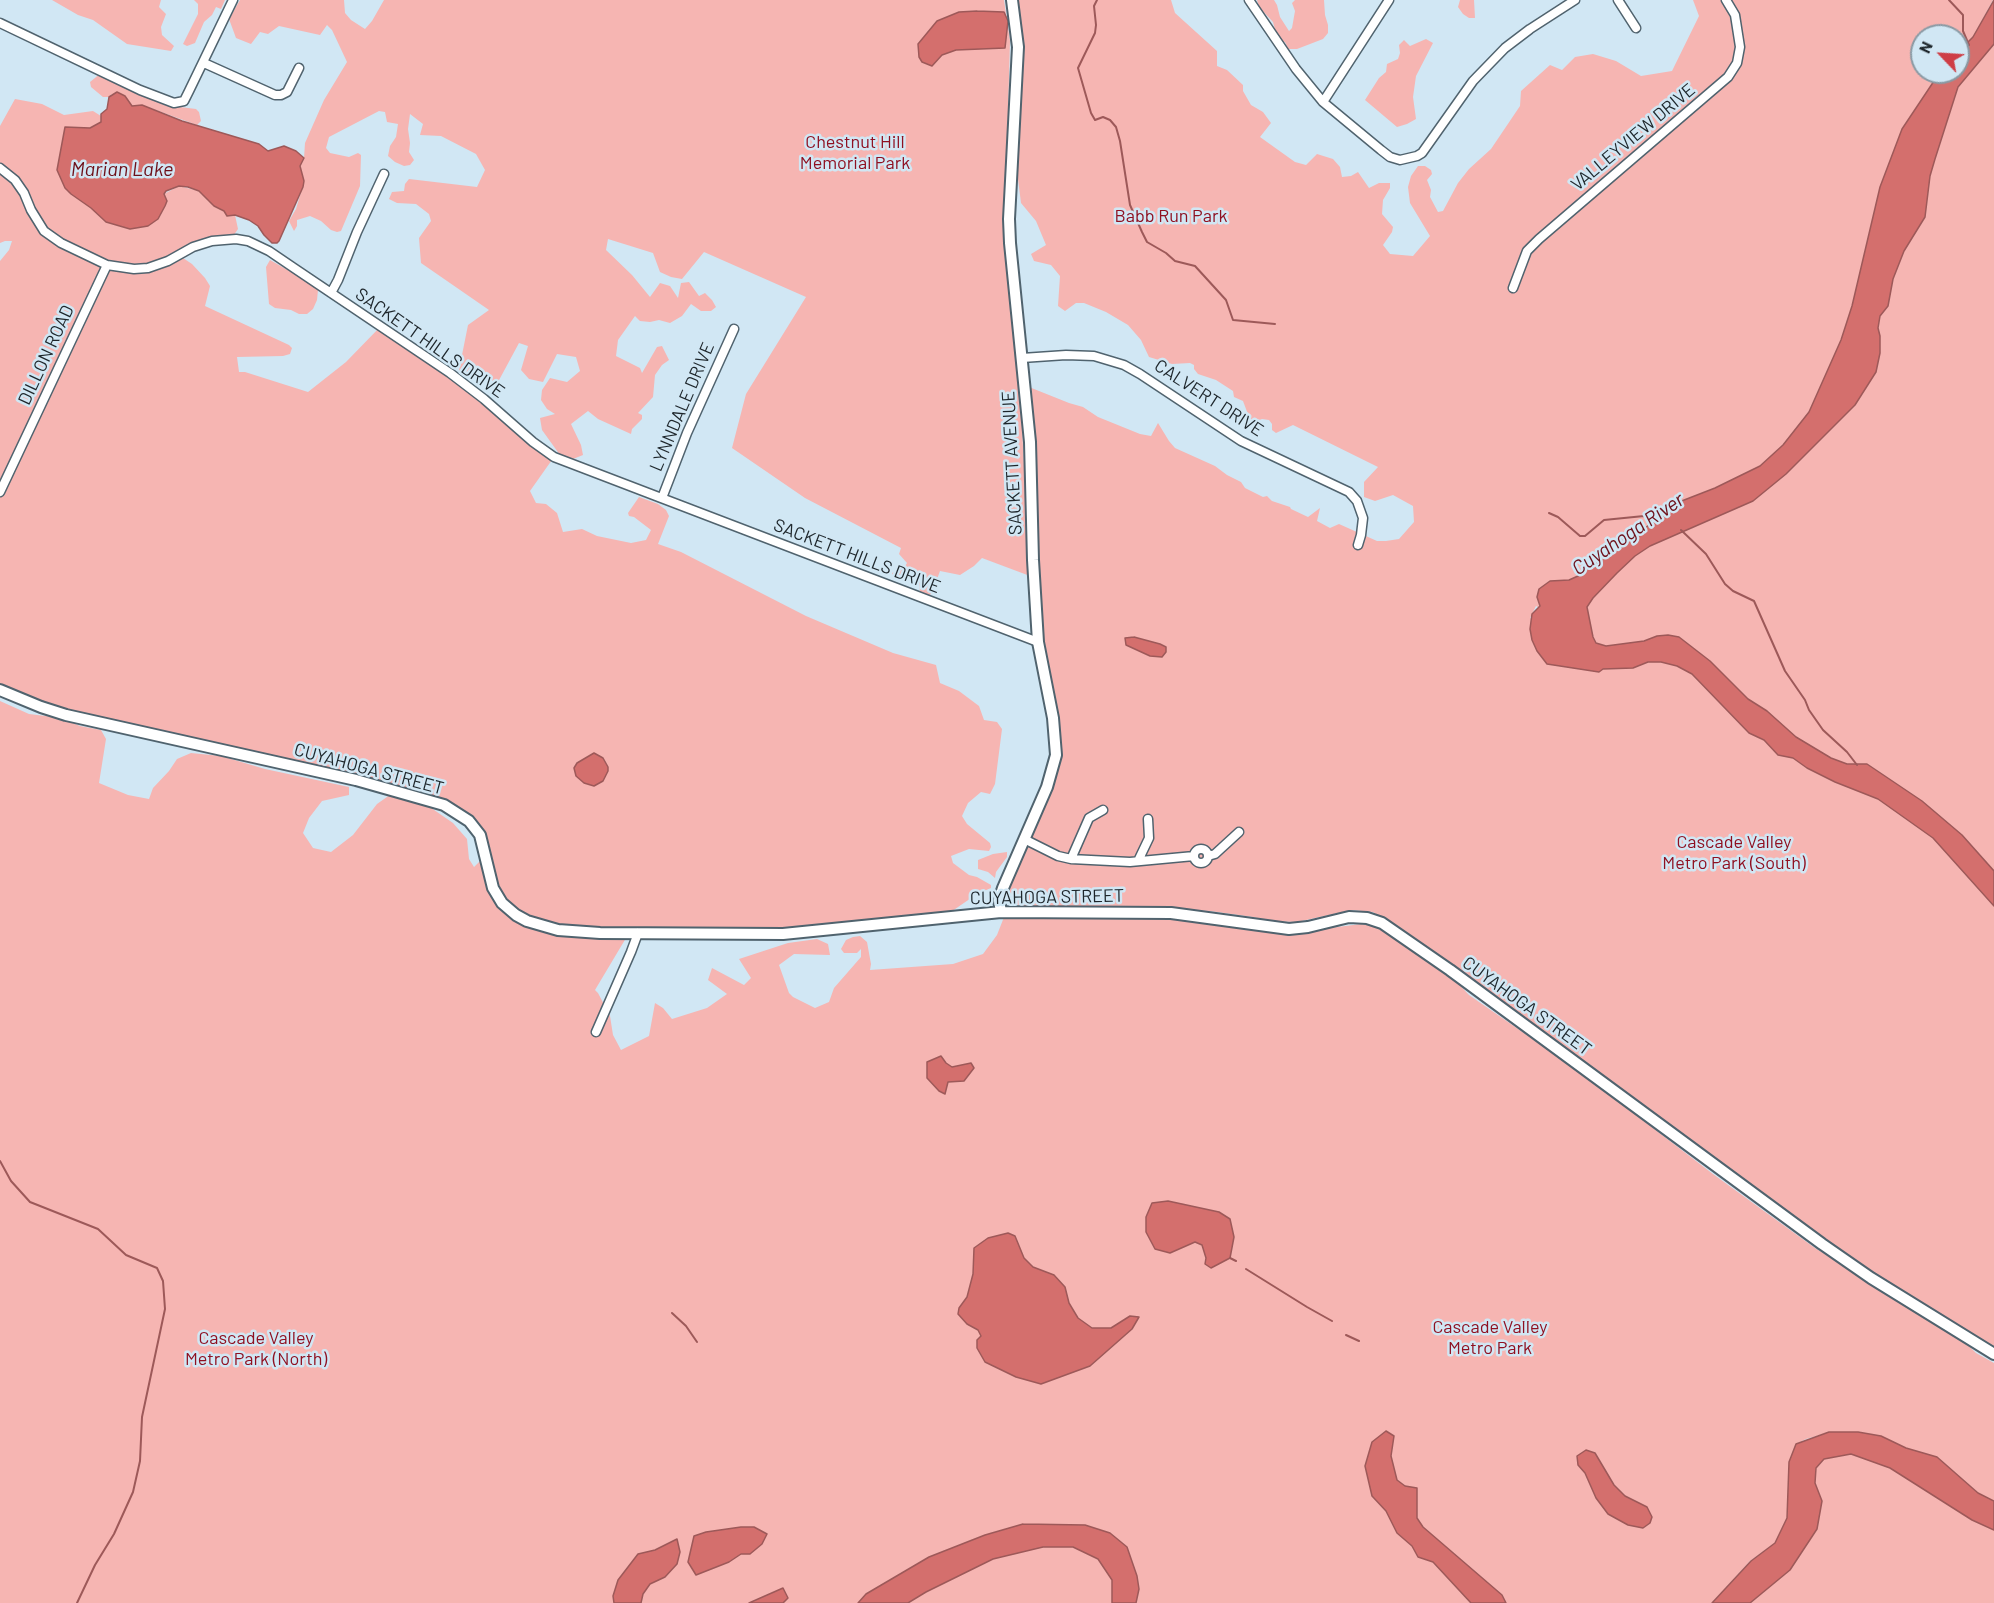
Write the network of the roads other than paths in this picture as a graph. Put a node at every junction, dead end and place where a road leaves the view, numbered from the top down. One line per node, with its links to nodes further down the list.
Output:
1 (233, 0): 10 (street)
2 (1012, 0): 19 (street, SACKETT AVENUE)
3 (1249, 0): 12 (street)
4 (1389, 0): 12 (street)
5 (1575, 0): 12 (street)
6 (1618, 0): 9 (street)
7 (1726, 0): 16 (street, VALLEYVIEW DRIVE)
8 (0, 23): 10 (street)
9 (1636, 28)
10 (204, 63): 11 (street)
11 (299, 68)
12 (1323, 102)
13 (0, 168): 15 (street, SACKETT HILLS DRIVE)
14 (384, 174): 17 (street)
15 (107, 265): 17 (street, SACKETT HILLS DRIVE); 20 (street, DILLON ROAD)
16 (1513, 288)
17 (331, 293): 21 (street, SACKETT HILLS DRIVE)
18 (734, 329): 21 (street, LYNNDALE DRIVE)
19 (1022, 358): 22 (street, CALVERT DRIVE); 23 (street, SACKETT AVENUE)
20 (0, 492)
21 (662, 498): 23 (street, SACKETT HILLS DRIVE)
22 (1358, 545)
23 (1038, 642): 28 (street, SACKETT AVENUE)
24 (0, 690): 32 (street, CUYAHOGA STREET)
25 (1103, 810): 29 (street)
26 (1148, 819): 30 (street)
27 (1239, 832): 30 (street)
28 (1024, 839): 29 (street); 31 (street, SACKETT AVENUE)
29 (1071, 859): 30 (street)
30 (1138, 861)
31 (1001, 912): 32 (street, CUYAHOGA STREET); 34 (street, CUYAHOGA STREET)
32 (638, 933): 33 (street)
33 (596, 1032)
34 (1994, 1354)

